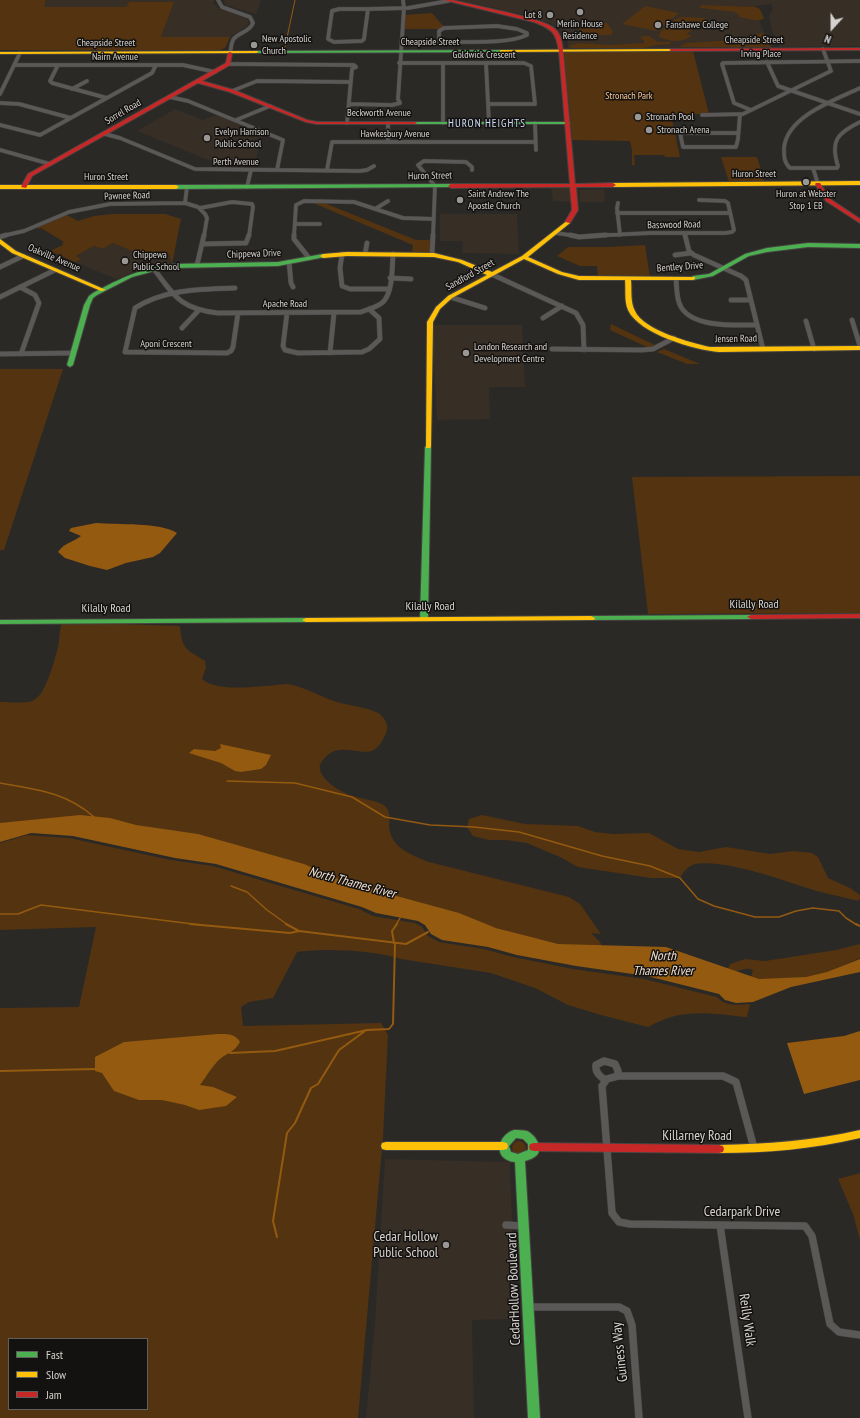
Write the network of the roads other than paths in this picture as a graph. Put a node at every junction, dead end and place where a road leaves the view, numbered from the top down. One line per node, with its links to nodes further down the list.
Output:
1 (218, 0): 14 (street)
2 (403, 0): 5 (street)
3 (447, 0): 5 (street); 10 (street, Sandford Street)
4 (368, 8): 4 (street); 5 (street)
5 (404, 8): 6 (street)
6 (401, 42): 7 (street); 12 (street)
7 (439, 42): 7 (street)
8 (860, 49): 9 (street, Cheapside Street)
9 (823, 50): 10 (street, Cheapside Street); 15 (street)
10 (561, 51): 12 (street, Cheapside Street); 53 (street, Sandford Street)
11 (0, 52): 13 (street, Cheapside Street)
12 (400, 52): 14 (street, Cheapside Street); 18 (street)
13 (20, 53): 14 (street, Cheapside Street); 22 (street)
14 (230, 53): 21 (street)
15 (828, 61): 16 (street, Irving Place); 17 (street, Irving Place); 32 (street)
16 (860, 61)
17 (767, 62): 32 (street); 41 (street, Irving Place)
18 (399, 63): 19 (street, Goldwick Crescent); 38 (street)
19 (443, 63): 20 (street, Goldwick Crescent); 50 (street)
20 (486, 63): 39 (street); 39 (street, Goldwick Crescent)
21 (228, 64): 25 (street, Sorrel Road); 28 (street)
22 (14, 65): 23 (street, Nairn Avenue); 33 (street)
23 (58, 65): 24 (street, Nairn Avenue); 29 (street)
24 (156, 65): 25 (street, Nairn Avenue); 35 (street)
25 (215, 72): 27 (street, Sorrel Road)
26 (88, 81): 29 (street)
27 (198, 81): 31 (street, Beckworth Avenue); 34 (street, Sorrel Road)
28 (351, 82): 31 (street); 38 (street)
29 (72, 88): 35 (street)
30 (860, 88): 37 (street)
31 (232, 90): 40 (street, Beckworth Avenue)
32 (792, 91): 37 (street); 41 (street)
33 (0, 94)
34 (170, 97): 46 (street); 56 (street, Sorrel Road)
35 (107, 98): 45 (street)
36 (0, 103): 45 (street)
37 (830, 103): 43 (street); 65 (street)
38 (349, 104): 48 (street)
39 (489, 104): 51 (street)
40 (270, 106): 46 (street); 48 (street, Beckworth Avenue)
41 (751, 110): 42 (street)
42 (740, 114): 44 (street); 55 (street)
43 (860, 114)
44 (702, 115)
45 (71, 118): 54 (street)
46 (236, 120): 67 (street)
47 (860, 122): 65 (street)
48 (346, 123): 49 (street, Beckworth Avenue)
49 (388, 123): 50 (street, Beckworth Avenue); 57 (street)
50 (442, 123): 51 (street, Beckworth Avenue)
51 (489, 123): 52 (street, Beckworth Avenue)
52 (535, 123): 53 (street, Beckworth Avenue); 58 (street)
53 (568, 123): 71 (street, Sandford Street)
54 (0, 125)
55 (737, 133): 55 (street)
56 (105, 134): 63 (street, Sorrel Road); 66 (street, Perth Avenue)
57 (388, 142): 58 (street, Hawkesbury Avenue); 68 (street, Hawkesbury Avenue)
58 (535, 142): 60 (street)
59 (0, 150): 61 (street)
60 (536, 150)
61 (7, 152): 62 (street); 63 (street)
62 (0, 155)
63 (50, 164): 75 (street, Sorrel Road)
64 (374, 166): 68 (street, Perth Avenue)
65 (813, 168): 72 (street)
66 (251, 170): 67 (street, Perth Avenue); 77 (street)
67 (277, 170): 68 (street, Perth Avenue)
68 (327, 170)
69 (472, 170): 73 (street)
70 (860, 183): 72 (street, Huron Street)
71 (574, 184): 72 (street, Huron Street); 73 (street, Huron Street); 90 (street, Sandford Street)
72 (818, 184): 87 (street)
73 (435, 186): 77 (street, Huron Street); 86 (street)
74 (0, 187): 75 (street, Huron Street)
75 (24, 187): 76 (street, Huron Street)
76 (187, 187): 77 (street, Huron Street); 80 (street)
77 (247, 187)
78 (699, 200): 85 (street)
79 (388, 202): 83 (street)
80 (185, 203): 82 (street, Pawnee Road); 93 (street, Pawnee Road)
81 (618, 203): 84 (street)
82 (200, 208): 96 (street); 96 (street)
83 (375, 209): 86 (street); 88 (street)
84 (617, 213): 85 (street); 92 (street)
85 (730, 213): 91 (street, Basswood Road)
86 (434, 219): 102 (street)
87 (860, 221)
88 (294, 224): 89 (street); 106 (street)
89 (320, 224)
90 (556, 233): 92 (street, Basswood Road); 105 (street, Sandford Street)
91 (684, 233): 92 (street, Basswood Road); 98 (street)
92 (620, 235)
93 (0, 236)
94 (0, 241): 104 (street, Oakville Avenue)
95 (367, 243): 100 (street)
96 (203, 244): 108 (street)
97 (860, 246): 110 (street, Bentley Drive)
98 (691, 253): 103 (street); 110 (street)
99 (342, 254): 100 (street, Chippewa Drive); 106 (street, Chippewa Drive); 121 (street)
100 (365, 254): 101 (street, Chippewa Drive)
101 (393, 254): 102 (street, Chippewa Drive); 114 (street, Apache Road)
102 (432, 255): 113 (street, Chippewa Drive)
103 (675, 255)
104 (23, 256): 109 (street); 112 (street, Oakville Avenue)
105 (524, 257): 113 (street, Sandford Street); 115 (street, Bentley Drive)
106 (309, 258): 107 (street, Chippewa Drive)
107 (289, 262): 108 (street, Chippewa Drive); 119 (street)
108 (197, 265): 111 (street, Chippewa Drive)
109 (0, 267)
110 (723, 268): 117 (street, Bentley Drive); 127 (street)
111 (154, 269): 122 (street, Chippewa Drive); 123 (street, Apache Road)
112 (55, 270): 118 (street); 122 (street, Oakville Avenue)
113 (491, 274): 125 (street, Sandford Street); 128 (street)
114 (390, 278): 116 (street); 121 (street, Apache Road)
115 (628, 278): 117 (street, Bentley Drive); 140 (street, Jensen Road)
116 (411, 279)
117 (676, 279): 138 (street)
118 (20, 287): 124 (street); 149 (street)
119 (293, 287)
120 (235, 288): 123 (street)
121 (389, 289): 130 (street, Apache Road)
122 (103, 290): 146 (street, Chippewa Drive)
123 (173, 294): 131 (street, Apache Road); 132 (street, Aponi Crescent)
124 (0, 297)
125 (450, 297): 129 (street); 152 (street, Sandford Street)
126 (731, 300): 127 (street)
127 (750, 300): 138 (street)
128 (562, 306): 135 (street); 145 (street)
129 (485, 308)
130 (369, 309): 134 (street, Apache Road); 147 (street)
131 (198, 311): 132 (street, Apache Road); 139 (street)
132 (238, 313): 133 (street, Apache Road)
133 (287, 313): 134 (street, Apache Road); 147 (street)
134 (334, 313): 147 (street)
135 (543, 318)
136 (852, 320): 141 (street)
137 (806, 321): 144 (street)
138 (757, 325): 143 (street)
139 (182, 328)
140 (674, 338): 143 (street, Jensen Road); 145 (street)
141 (860, 347): 144 (street, Jensen Road)
142 (552, 349): 145 (street)
143 (763, 349): 144 (street, Jensen Road)
144 (814, 349)
145 (584, 350)
146 (73, 353): 149 (street); 150 (street, Chippewa Drive)
147 (330, 353)
148 (0, 354): 149 (street)
149 (21, 354)
150 (70, 365)
151 (860, 616): 152 (street, Kilally Road)
152 (424, 619): 153 (street, Kilally Road)
153 (0, 622)
154 (618, 1076): 155 (street); 155 (street); 160 (street)
155 (605, 1080): 161 (street)
156 (860, 1134): 160 (street, Killarney Road)
157 (386, 1146): 158 (street)
158 (503, 1146): 159 (street); 162 (street)
159 (534, 1147): 161 (street, Killarney Road); 162 (street)
160 (754, 1148): 161 (street, Killarney Road)
161 (608, 1149): 164 (street, Cedarpark Drive)
162 (520, 1160): 165 (street, CedarHollow Boulevard)
163 (506, 1225): 165 (street)
164 (720, 1225): 167 (street, Cedarpark Drive); 170 (street, Reilly Walk)
165 (525, 1226): 166 (street, CedarHollow Boulevard)
166 (528, 1307): 168 (street, CedarHollow Boulevard); 169 (street, Guiness Way)
167 (860, 1335)
168 (534, 1418)
169 (639, 1418)
170 (748, 1418)

